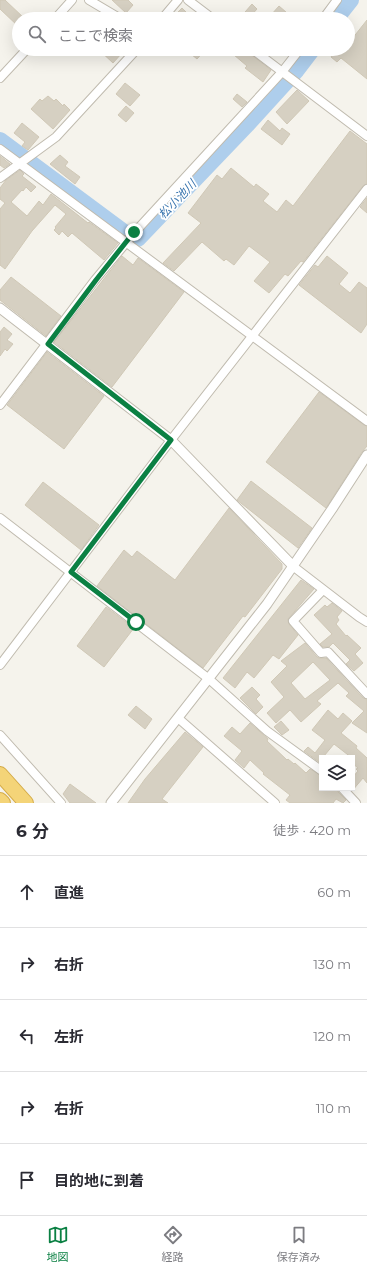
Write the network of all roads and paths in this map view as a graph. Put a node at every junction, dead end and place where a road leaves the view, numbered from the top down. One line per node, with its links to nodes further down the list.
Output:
1 (72, 0): 6 (street)
2 (89, 0): 7 (street)
3 (178, 0): 8 (street)
4 (188, 0): 9 (street)
5 (337, 0): 10 (street)
6 (61, 12)
7 (109, 12)
8 (168, 12)
9 (204, 12)
10 (328, 12)
11 (20, 56): 16 (street)
12 (131, 56): 19 (street)
13 (261, 56): 15 (street)
14 (295, 56): 15 (street)
15 (283, 72): 17 (street); 22 (street)
16 (0, 78)
17 (367, 136)
18 (0, 149): 19 (street)
19 (19, 163): 20 (street); 22 (street)
20 (0, 178)
21 (367, 189): 24 (street)
22 (127, 241): 24 (street); 25 (street)
23 (0, 308): 25 (street)
24 (253, 336): 27 (street); 28 (street)
25 (48, 344): 26 (street); 28 (street)
26 (0, 405)
27 (367, 421)
28 (171, 440): 31 (street); 32 (street)
29 (367, 455): 31 (street)
30 (0, 518): 32 (street)
31 (294, 567): 33 (street); 36 (street)
32 (71, 572): 35 (street); 36 (street)
33 (323, 590): 34 (street); 37 (street)
34 (367, 622)
35 (0, 665)
36 (209, 679): 38 (street); 40 (street)
37 (367, 694)
38 (178, 718): 48 (street); 49 (street)
39 (0, 735): 47 (street)
40 (319, 769)
41 (0, 774): 46 (highway)
42 (345, 791): 44 (street)
43 (0, 800): 45 (highway)
44 (354, 802)
45 (3, 803)
46 (26, 803)
47 (61, 803)
48 (111, 803)
49 (275, 803)

